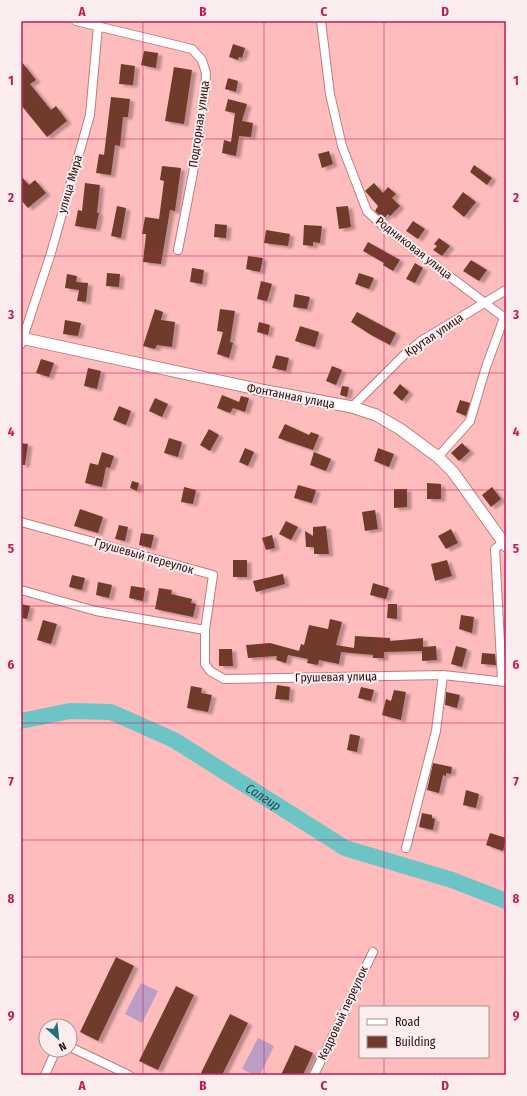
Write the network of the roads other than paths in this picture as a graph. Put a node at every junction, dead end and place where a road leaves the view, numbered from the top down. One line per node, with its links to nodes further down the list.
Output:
1 (76, 21): 3 (street, Подгорная улица)
2 (321, 21): 6 (street, Родниковая улица)
3 (98, 26): 4 (street, Подгорная улица); 8 (street, улица Мира)
4 (178, 250)
5 (506, 290): 6 (street, Крутая улица)
6 (484, 302): 7 (street, Родниковая улица); 9 (street, Крутая улица)
7 (505, 319): 10 (street)
8 (22, 340): 9 (main road, Фонтанная улица)
9 (352, 407): 10 (main road, Фонтанная улица)
10 (438, 457): 12 (main road, Фонтанная улица)
11 (21, 522): 14 (street, Грушевый переулок)
12 (504, 544): 16 (street)
13 (21, 590): 14 (street)
14 (205, 630): 15 (street, Грушевая улица)
15 (443, 675): 16 (street, Грушевая улица); 17 (street)
16 (504, 681)
17 (406, 848)
18 (373, 952): 23 (street, Кедровый переулок)
19 (78, 1051): 22 (street)
20 (52, 1058): 21 (street)
21 (45, 1075)
22 (130, 1075)
23 (314, 1075)

